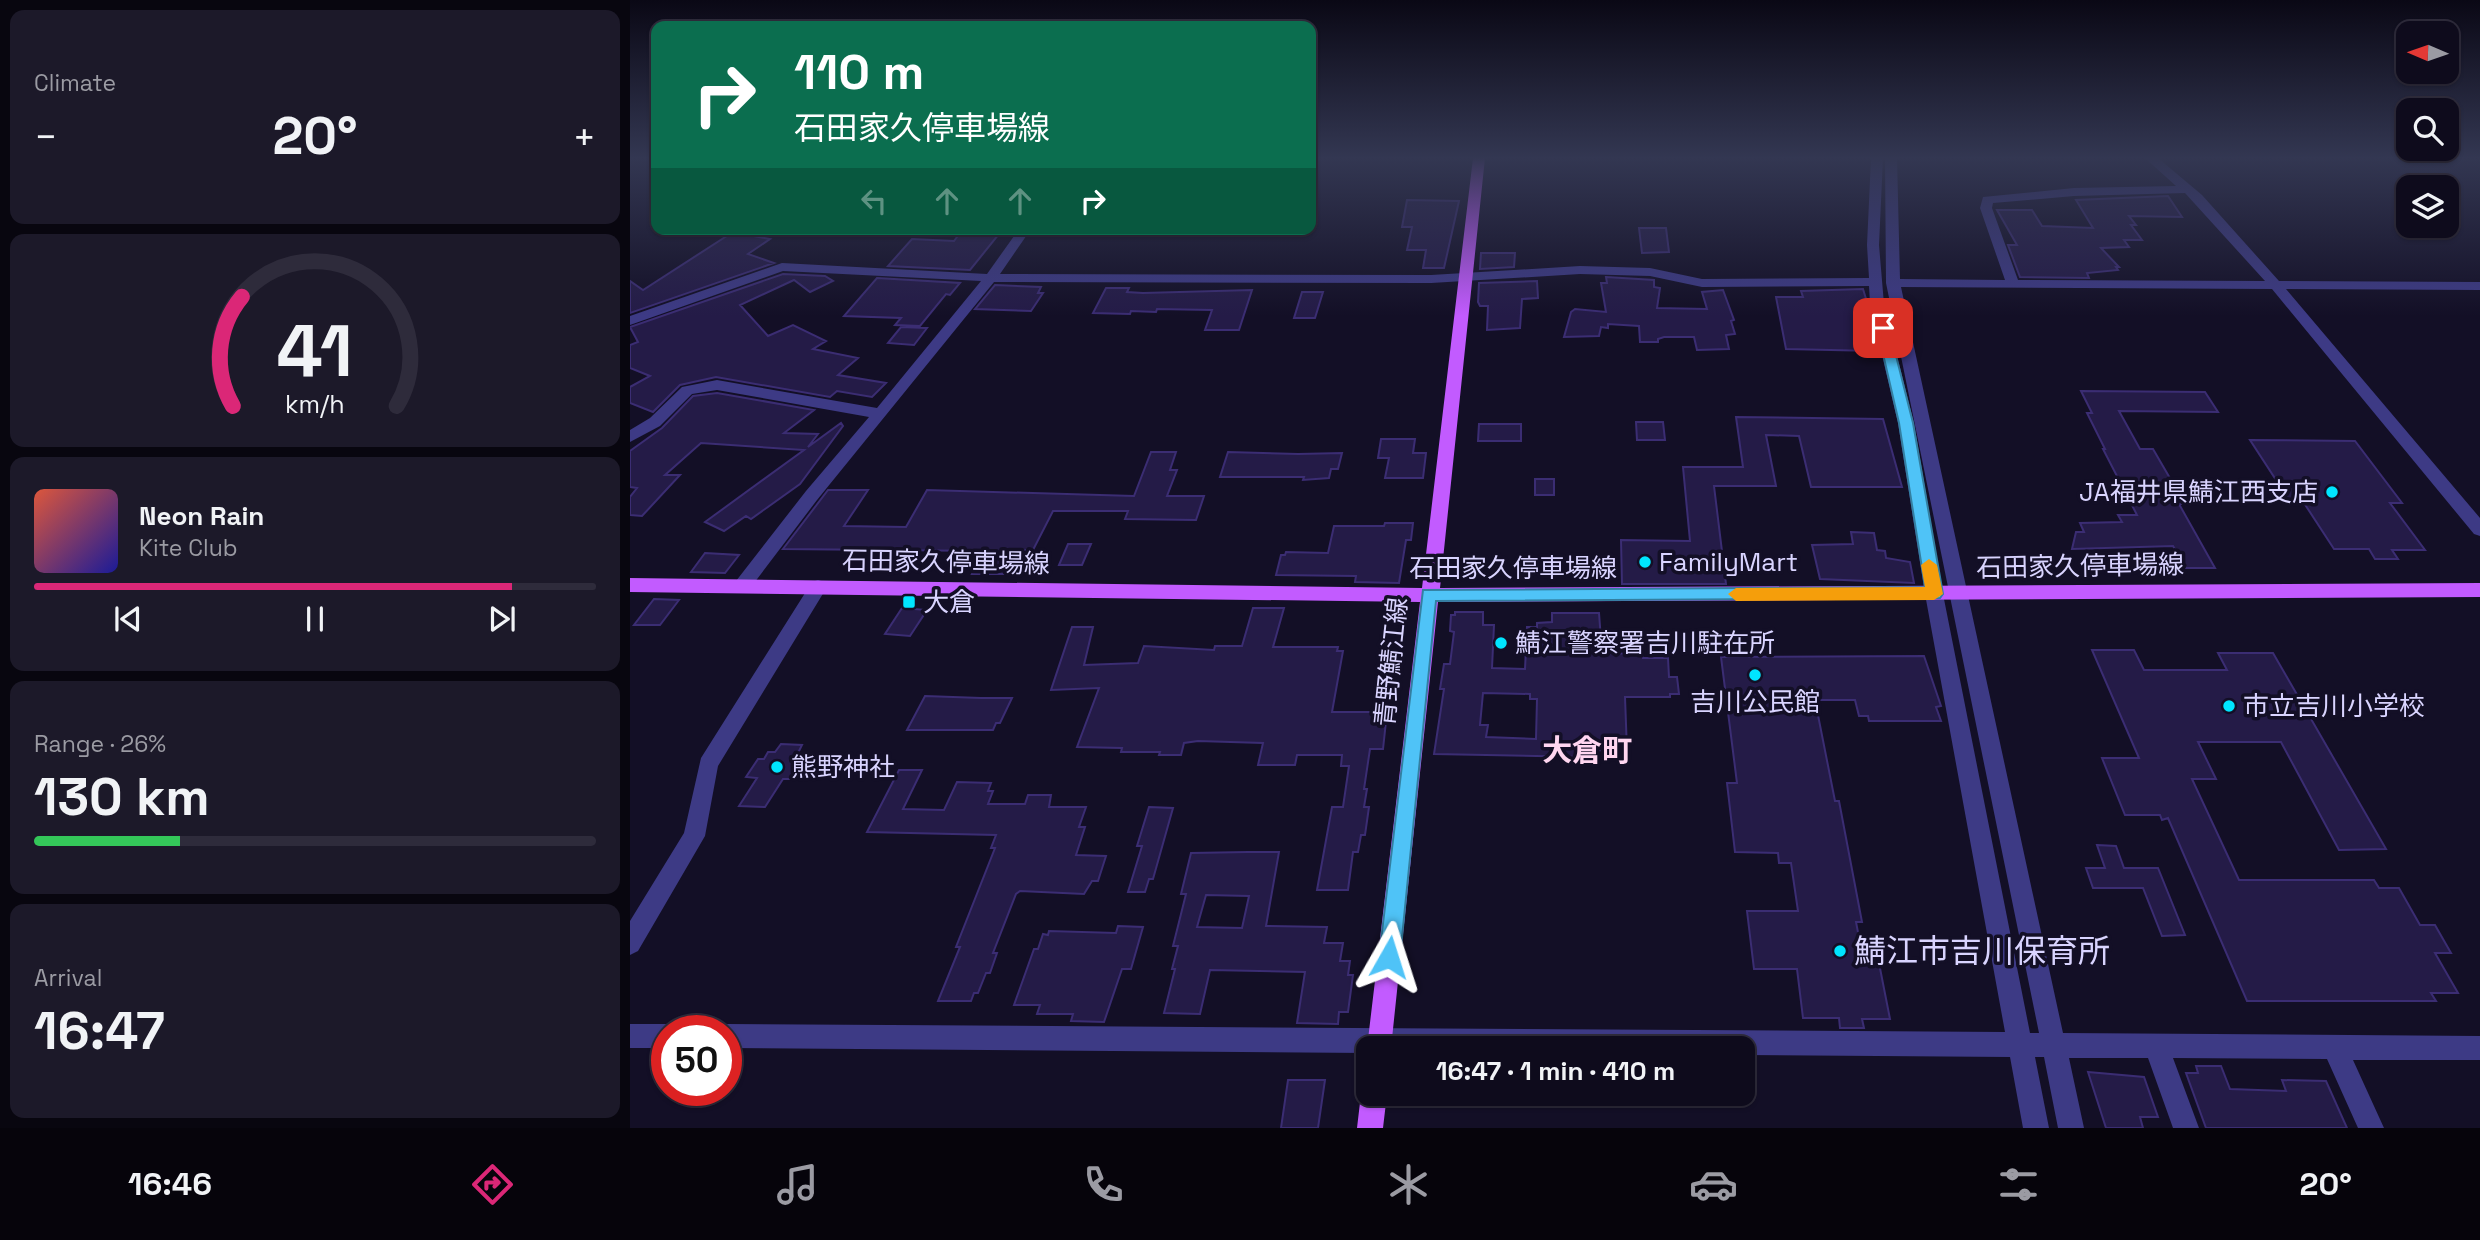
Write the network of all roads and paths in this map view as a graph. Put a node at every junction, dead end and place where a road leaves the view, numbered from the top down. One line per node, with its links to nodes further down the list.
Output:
1 (1472, 211): 8 (main road, 青野鯖江線)
2 (1880, 211): 10 (street)
3 (1888, 211): 10 (street)
4 (1987, 211): 9 (street)
5 (2209, 211): 11 (street)
6 (1021, 235): 7 (street)
7 (992, 278): 8 (street); 13 (street); 14 (street)
8 (1464, 278): 10 (street); 23 (main road, 青野鯖江線)
9 (2012, 282): 10 (street); 11 (street)
10 (1884, 283): 21 (street); 22 (street)
11 (2275, 286): 12 (street); 16 (street)
12 (2480, 286)
13 (630, 321)
14 (880, 413): 15 (street); 18 (street)
15 (630, 437)
16 (2480, 530)
17 (630, 585): 18 (main road, 石田家久停車場線)
18 (742, 586): 19 (main road, 石田家久停車場線)
19 (818, 587): 23 (main road, 石田家久停車場線); 24 (street)
20 (2480, 590): 22 (main road, 石田家久停車場線)
21 (1934, 594): 22 (main road, 石田家久停車場線); 23 (main road, 石田家久停車場線); 31 (street)
22 (1958, 594): 32 (street)
23 (1429, 595): 28 (main road, 青野鯖江線)
24 (630, 943)
25 (630, 1036): 26 (street)
26 (651, 1036)
27 (742, 1036): 29 (street)
28 (1381, 1036)
29 (1356, 1044)
30 (1755, 1045): 31 (street)
31 (2019, 1045): 32 (street); 38 (street)
32 (2052, 1045): 33 (street); 39 (street)
33 (2156, 1046): 34 (street); 40 (street)
34 (2334, 1047): 35 (street); 41 (street)
35 (2480, 1048)
36 (1373, 1106): 37 (main road)
37 (1370, 1128)
38 (2036, 1128)
39 (2071, 1128)
40 (2186, 1128)
41 (2371, 1128)

